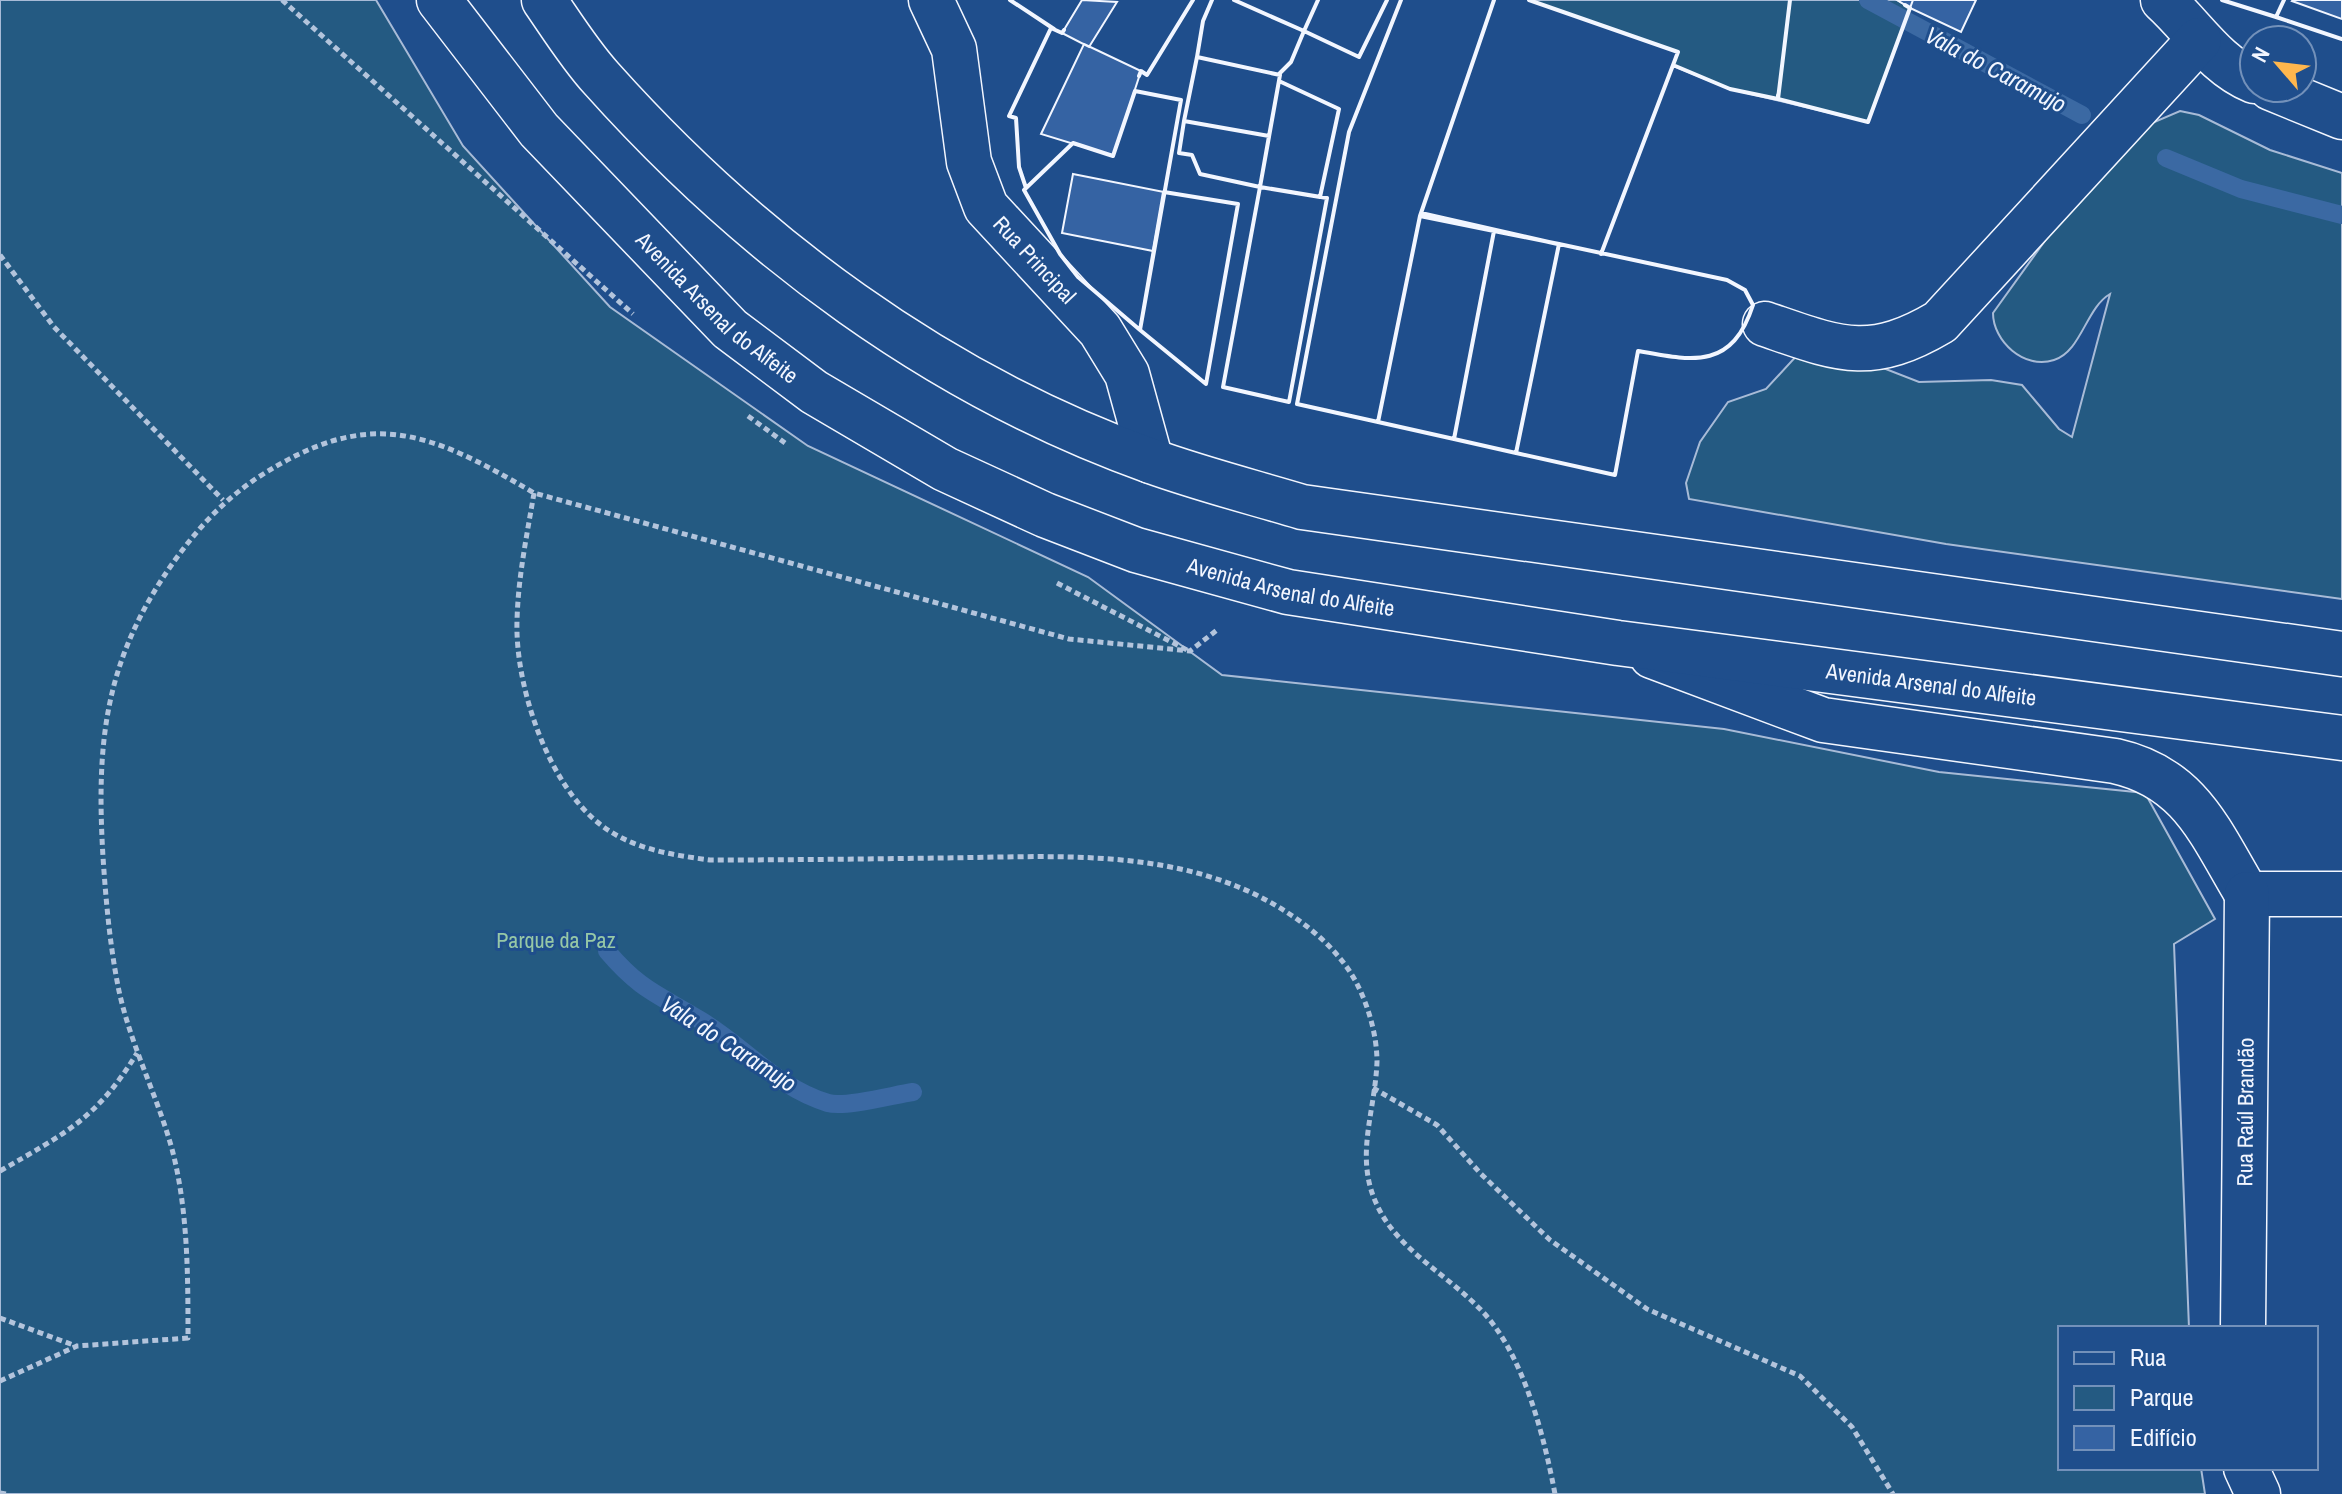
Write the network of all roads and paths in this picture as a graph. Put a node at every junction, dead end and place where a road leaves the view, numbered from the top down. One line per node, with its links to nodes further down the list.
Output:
1 (439, 0): 14 (main road, Avenida Arsenal do Alfeite)
2 (544, 0): 11 (main road)
3 (931, 0): 11 (main road, Rua Principal)
4 (2163, 0): 5 (main road)
5 (2199, 40): 6 (main road); 10 (main road)
6 (2238, 73)
7 (2310, 104): 8 (main road)
8 (2342, 117)
9 (0, 255): 13 (path)
10 (1765, 324)
11 (1151, 461): 16 (main road)
12 (534, 493): 13 (path); 14 (path); 21 (path)
13 (223, 500): 20 (path)
14 (1288, 592): 15 (main road, Avenida Arsenal do Alfeite)
15 (1618, 643): 17 (main road, Avenida Arsenal do Alfeite); 18 (main road)
16 (2342, 654)
17 (2342, 738)
18 (2247, 894): 19 (main road); 24 (main road, Rua Raúl Brandão)
19 (2342, 894)
20 (137, 1053): 22 (path); 25 (path)
21 (1373, 1088): 30 (path); 31 (path)
22 (0, 1171)
23 (0, 1318): 25 (path)
24 (2243, 1326)
25 (77, 1346): 26 (path)
26 (0, 1381)
27 (2247, 1470): 32 (main road)
28 (0, 1493): 29 (path)
29 (6, 1494)
30 (1555, 1494)
31 (1893, 1494)
32 (2258, 1494)

